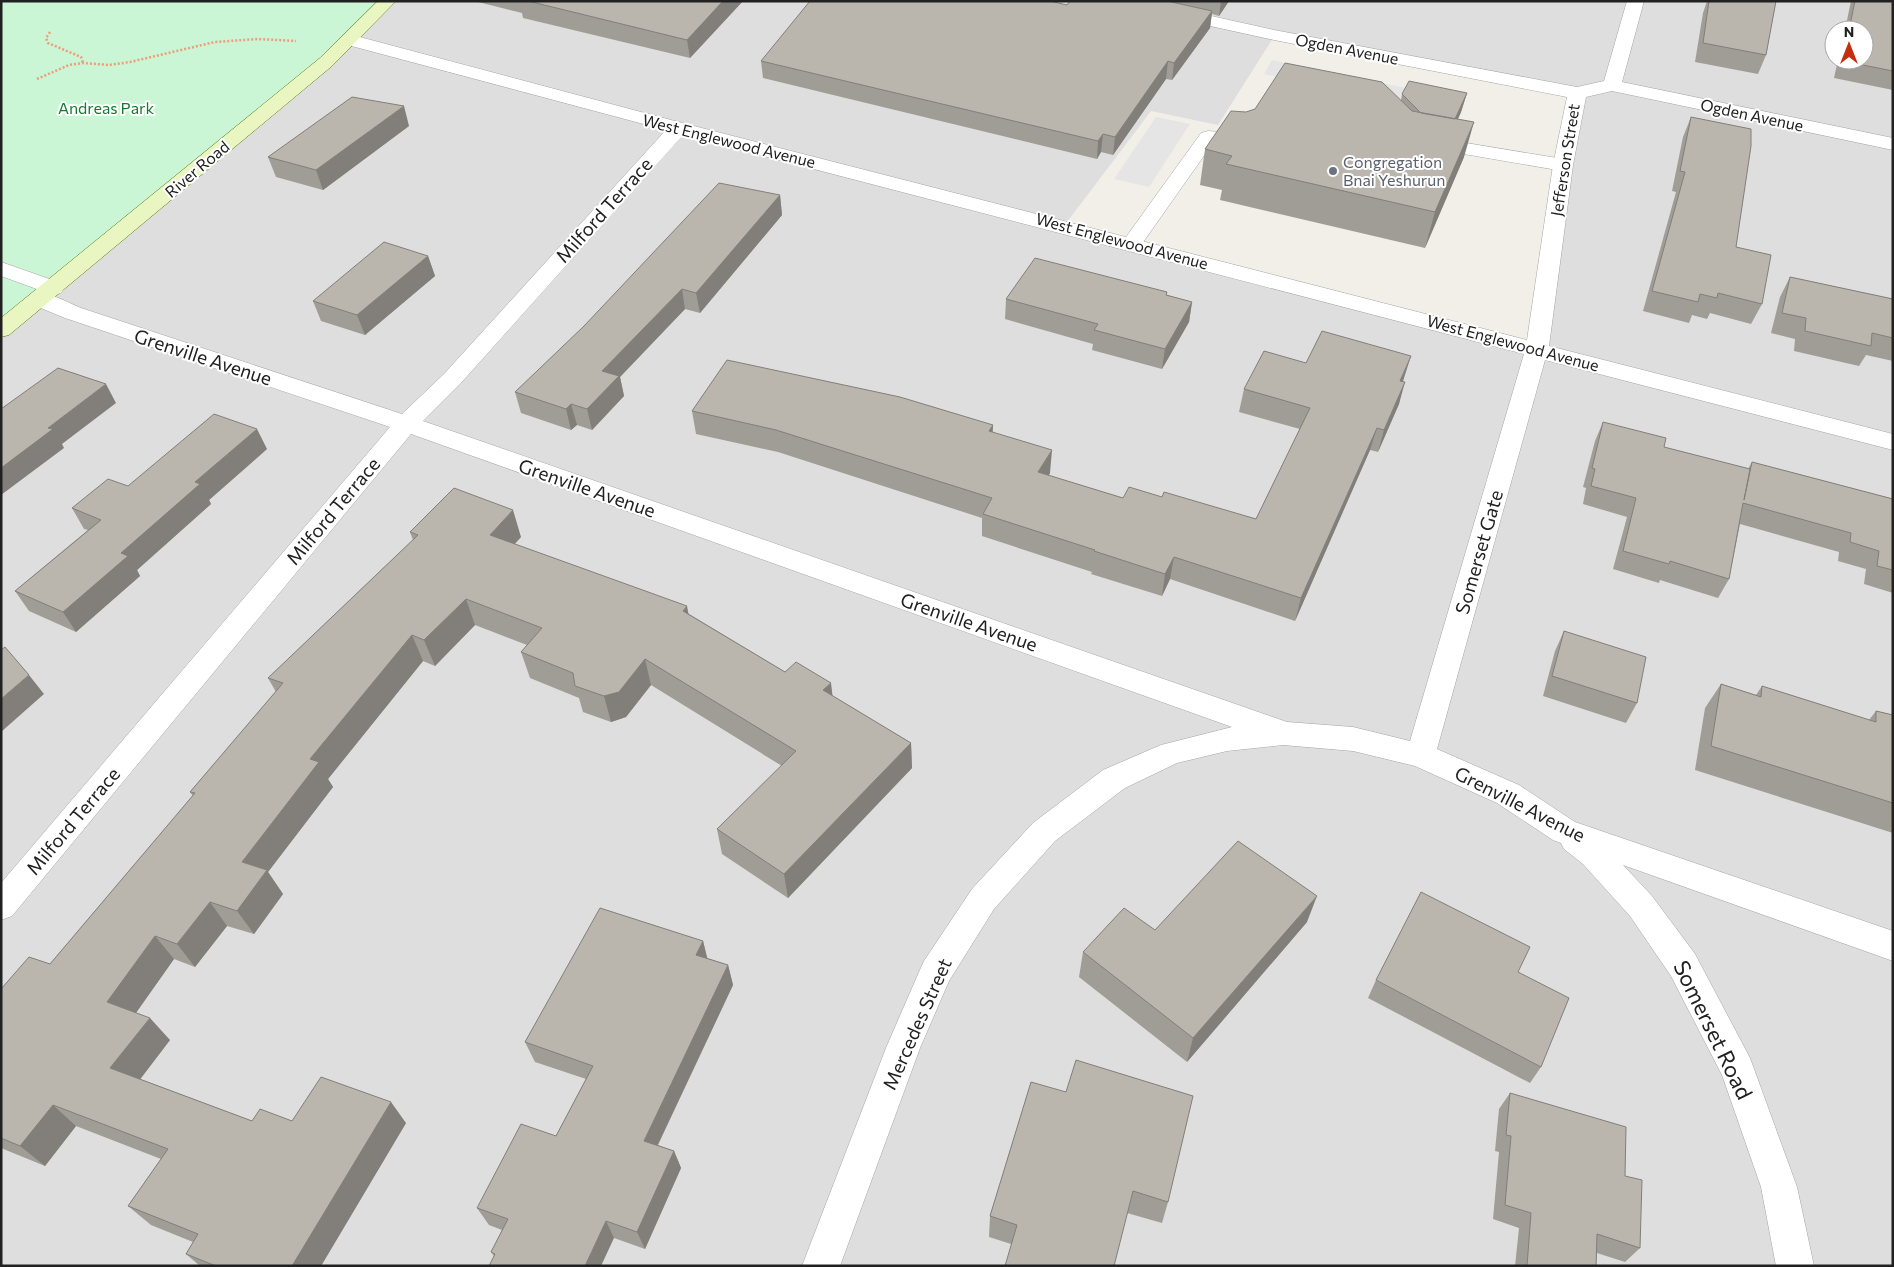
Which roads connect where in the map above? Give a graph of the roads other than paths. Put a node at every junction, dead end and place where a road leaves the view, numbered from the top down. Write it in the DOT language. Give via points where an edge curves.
graph roads {
  1 [pos="388,1"];
  2 [pos="1118,1"];
  3 [pos="1636,1"];
  4 [pos="347,43"];
  5 [pos="1612,85"];
  6 [pos="1576,93"];
  7 [pos="1254,117"];
  8 [pos="679,128"];
  9 [pos="1410,140"];
  10 [pos="1893,144"];
  11 [pos="1563,165"];
  12 [pos="1132,244"];
  13 [pos="1,268"];
  14 [pos="46,294"];
  15 [pos="1,330"];
  16 [pos="1536,349"];
  17 [pos="406,424"];
  18 [pos="1893,442"];
  19 [pos="1286,734"];
  20 [pos="1421,756"];
  21 [pos="1564,831"];
  22 [pos="1,906"];
  23 [pos="1893,946"];
  24 [pos="821,1266"];
  25 [pos="1795,1266"];
  1 -- 4 [label="main road, River Road"];
  2 -- 6 [label="street, Ogden Avenue" via="1274,35"];
  3 -- 5 [label="street"];
  4 -- 8 [label="street, West Englewood Avenue"];
  4 -- 14 [label="main road, River Road"];
  5 -- 6 [label="street, Jefferson Street"];
  5 -- 10 [label="street, Ogden Avenue"];
  6 -- 11 [label="street, Jefferson Street"];
  7 -- 12 [label="street" via="1240,139 1208,136"];
  8 -- 12 [label="street, West Englewood Avenue"];
  8 -- 17 [label="street, Milford Terrace" via="452,379"];
  9 -- 11 [label="street"];
  11 -- 16 [label="street, Jefferson Street"];
  12 -- 16 [label="street, West Englewood Avenue"];
  13 -- 14 [label="street, Grenville Avenue"];
  14 -- 15 [label="main road, River Road"];
  14 -- 17 [label="street, Grenville Avenue" via="73,313"];
  16 -- 18 [label="street, West Englewood Avenue"];
  16 -- 20 [label="street, Somerset Gate"];
  17 -- 19 [label="street, Grenville Avenue"];
  17 -- 22 [label="street, Milford Terrace"];
  19 -- 20 [label="street, Grenville Avenue" via="1353,740"];
  19 -- 24 [label="street, Mercedes Street" via="1227,740 1171,753 1114,779 1044,832 983,899 936,972 903,1048"];
  20 -- 21 [label="street, Grenville Avenue" via="1508,794"];
  21 -- 23 [label="street, Grenville Avenue"];
  21 -- 25 [label="street, Somerset Road" via="1594,855 1641,906 1683,965 1738,1070 1779,1187"];
}
